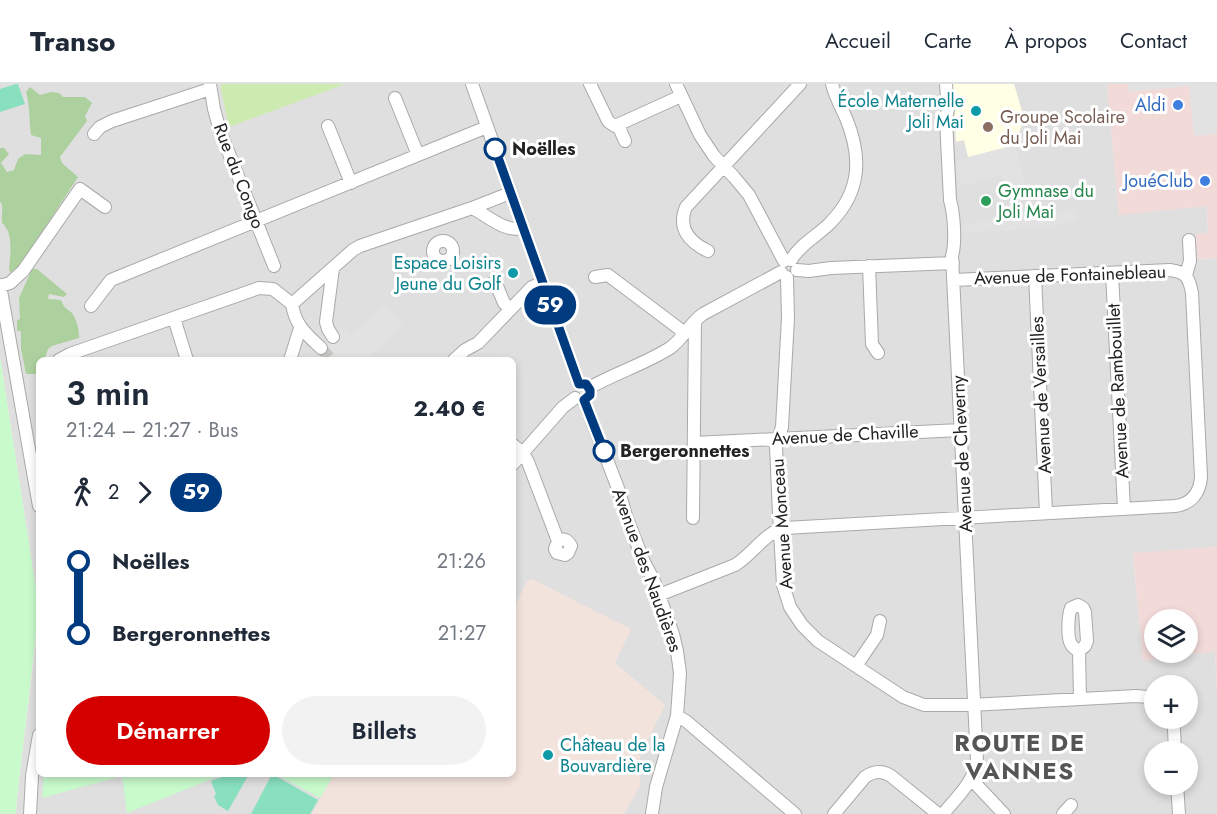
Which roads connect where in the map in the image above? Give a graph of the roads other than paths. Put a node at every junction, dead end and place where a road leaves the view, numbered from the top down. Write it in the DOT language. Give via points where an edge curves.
graph roads {
  1 [pos="472,84"];
  2 [pos="590,84"];
  3 [pos="676,84"];
  4 [pos="800,84"];
  5 [pos="832,84"];
  6 [pos="946,84"];
  7 [pos="210,87"];
  8 [pos="681,96"];
  9 [pos="395,98"];
  10 [pos="618,125"];
  11 [pos="328,126"];
  12 [pos="487,127"];
  13 [pos="94,134"];
  14 [pos="625,141"];
  15 [pos="418,155"];
  16 [pos="724,166"];
  17 [pos="351,183"];
  18 [pos="510,193"];
  19 [pos="491,201"];
  20 [pos="105,207"];
  21 [pos="472,208"];
  22 [pos="484,214"];
  23 [pos="256,222"];
  24 [pos="432,222"];
  25 [pos="523,228"];
  26 [pos="1189,240"];
  27 [pos="439,242"];
  28 [pos="708,250"];
  29 [pos="953,263"];
  30 [pos="274,266"];
  31 [pos="869,266"];
  32 [pos="333,268"];
  33 [pos="788,268"];
  34 [pos="1112,273"];
  35 [pos="1186,275"];
  36 [pos="1035,276"];
  37 [pos="595,277"];
  38 [pos="954,280"];
  39 [pos="542,283"];
  40 [pos="491,284"];
  41 [pos="0,286"];
  42 [pos="292,303"];
  43 [pos="91,306"];
  44 [pos="511,309"];
  45 [pos="174,318"];
  46 [pos="695,321"];
  47 [pos="300,328"];
  48 [pos="333,337"];
  49 [pos="682,337"];
  50 [pos="695,347"];
  51 [pos="321,348"];
  52 [pos="878,353"];
  53 [pos="64,357"];
  54 [pos="186,357"];
  55 [pos="291,357"];
  56 [pos="457,357"];
  57 [pos="582,392"];
  58 [pos="960,430"];
  59 [pos="779,438"];
  60 [pos="694,443"];
  61 [pos="518,449"];
  62 [pos="36,489"];
  63 [pos="1124,509"];
  64 [pos="1046,513"];
  65 [pos="693,518"];
  66 [pos="965,518"];
  67 [pos="780,529"];
  68 [pos="558,541"];
  69 [pos="659,595"];
  70 [pos="880,621"];
  71 [pos="1079,651"];
  72 [pos="856,666"];
  73 [pos="1144,697"];
  74 [pos="1080,699"];
  75 [pos="975,704"];
  76 [pos="677,716"];
  77 [pos="36,753"];
  78 [pos="970,779"];
  79 [pos="1178,795"];
  80 [pos="30,814"];
  81 [pos="652,814"];
  82 [pos="795,814"];
  83 [pos="834,814"];
  84 [pos="938,814"];
  85 [pos="944,814"];
  86 [pos="1004,814"];
  87 [pos="1179,814"];
  1 -- 12 [label="street, Avenue des Naudières"];
  2 -- 10 [label="street" via="609,122"];
  3 -- 8 [label="street"];
  4 -- 16 [label="street"];
  5 -- 33 [label="street" via="853,140 855,183 842,210 797,251"];
  6 -- 29 [label="street, Avenue de Cheverny"];
  7 -- 13 [label="street" via="112,121"];
  7 -- 23 [label="street, Rue du Congo" via="220,131"];
  8 -- 10 [label="street"];
  8 -- 16 [label="street" via="700,135"];
  9 -- 15 [label="street"];
  10 -- 14 [label="street"];
  11 -- 17 [label="street"];
  12 -- 15 [label="street"];
  12 -- 18 [label="street, Avenue des Naudières"];
  15 -- 17 [label="street"];
  16 -- 28 [label="street" via="682,215 683,230"];
  16 -- 33 [label="street" via="749,195"];
  17 -- 23 [label="street"];
  18 -- 19 [label="street"];
  18 -- 25 [label="street, Avenue des Naudières"];
  19 -- 21 [label="street"];
  19 -- 22 [label="street"];
  20 -- 41 [label="street" via="80,189 19,275"];
  21 -- 22 [label="street"];
  21 -- 24 [label="street"];
  22 -- 25 [label="street" via="511,229"];
  23 -- 30 [label="street, Rue du Congo"];
  23 -- 43 [label="street" via="111,280"];
  24 -- 27 [label="street"];
  24 -- 32 [label="street" via="360,246"];
  25 -- 39 [label="street, Avenue des Naudières"];
  26 -- 35 [label="street, Avenue de Fontainebleau"];
  29 -- 31 [label="street"];
  29 -- 38 [label="street, Avenue de Cheverny"];
  31 -- 33 [label="street" via="809,271"];
  31 -- 52 [label="street" via="872,344"];
  32 -- 42 [label="street"];
  32 -- 48 [label="street" via="326,322"];
  33 -- 46 [label="street"];
  33 -- 59 [label="street, Avenue Monceau" via="784,405"];
  34 -- 35 [label="street, Avenue de Fontainebleau" via="1170,270"];
  34 -- 36 [label="street, Avenue de Fontainebleau"];
  34 -- 63 [label="street, Avenue de Rambouillet"];
  35 -- 63 [label="street, Avenue de Fontainebleau" via="1192,293 1201,483 1191,499 1180,506"];
  36 -- 38 [label="street, Avenue de Fontainebleau"];
  36 -- 64 [label="street, Avenue de Versailles"];
  37 -- 49 [label="street" via="608,275"];
  38 -- 58 [label="street, Avenue de Cheverny"];
  39 -- 44 [label="street" via="532,287"];
  39 -- 57 [label="street, Avenue des Naudières"];
  40 -- 44 [label="street" via="497,286"];
  41 -- 62 [label="street"];
  42 -- 45 [label="street" via="273,289 259,288"];
  42 -- 47 [label="street"];
  44 -- 56 [label="street" via="478,343"];
  45 -- 53 [label="street"];
  45 -- 54 [label="street"];
  46 -- 49 [label="street"];
  46 -- 50 [label="street"];
  47 -- 51 [label="street"];
  47 -- 55 [label="street"];
  49 -- 50 [label="street" via="687,345"];
  49 -- 57 [label="street" via="669,349"];
  50 -- 60 [label="street"];
  57 -- 61 [label="street"];
  57 -- 69 [label="street, Avenue des Naudières"];
  58 -- 59 [label="street, Avenue de Chaville"];
  58 -- 66 [label="street, Avenue de Cheverny"];
  59 -- 60 [label="street, Avenue de Chaville"];
  59 -- 67 [label="street, Avenue Monceau" via="776,446"];
  60 -- 65 [label="street"];
  61 -- 68 [label="street" via="528,462"];
  63 -- 64 [label="street, Avenue de Fontainebleau"];
  64 -- 66 [label="street, Avenue de Fontainebleau"];
  66 -- 67 [label="street, Avenue de Fontainebleau"];
  66 -- 75 [label="street, Avenue de Cheverny"];
  67 -- 69 [label="street" via="735,565"];
  67 -- 72 [label="street, Avenue Monceau" via="783,585 788,603 806,630"];
  69 -- 76 [label="street, Avenue des Naudières" via="679,661"];
  70 -- 72 [label="street" via="877,635"];
  71 -- 74 [label="street"];
  72 -- 75 [label="street, Avenue Monceau" via="914,702 929,706"];
  73 -- 74 [label="street, Avenue Monceau"];
  74 -- 75 [label="street, Avenue Monceau"];
  75 -- 78 [label="street, Avenue de Cheverny" via="977,761"];
  76 -- 81 [label="street, Avenue des Naudières"];
  76 -- 82 [label="street"];
  77 -- 80 [label="street"];
  78 -- 85 [label="street, Avenue de Cheverny"];
  78 -- 86 [label="street"];
  79 -- 87 [label="street"];
  83 -- 84 [label="street" via="865,777 879,772 887,773"];
}
